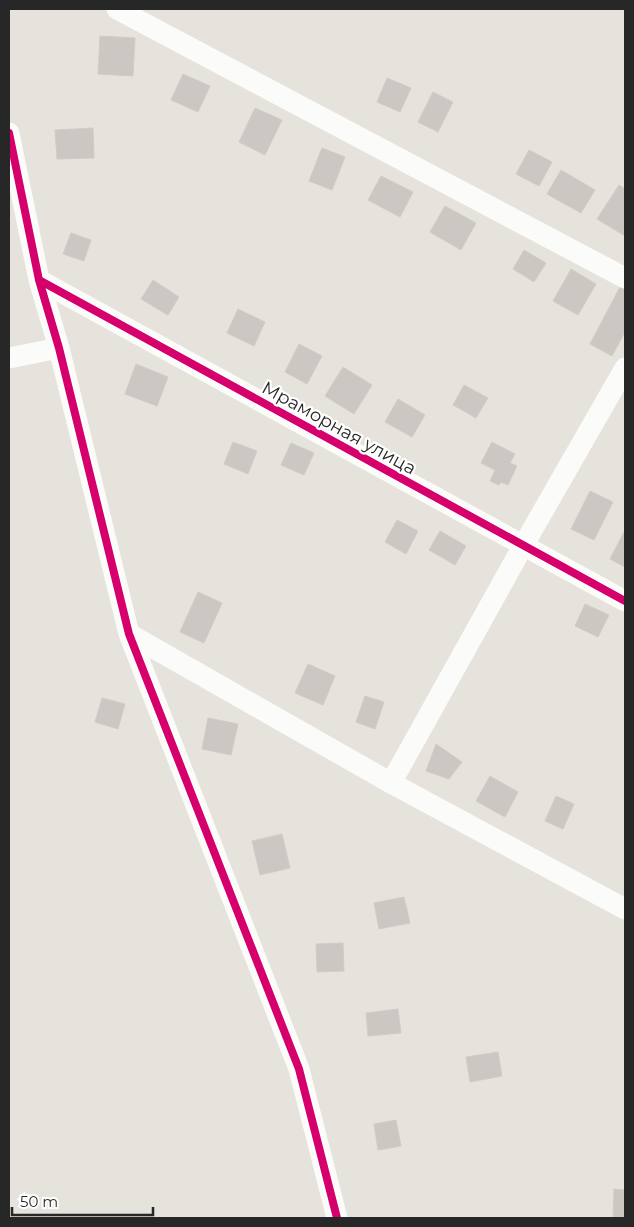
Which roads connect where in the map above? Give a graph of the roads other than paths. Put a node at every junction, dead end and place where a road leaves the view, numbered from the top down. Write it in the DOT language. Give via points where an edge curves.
graph roads {
  1 [pos="117,9"];
  2 [pos="9,133"];
  3 [pos="625,278"];
  4 [pos="39,280"];
  5 [pos="59,348"];
  6 [pos="9,358"];
  7 [pos="625,368"];
  8 [pos="523,546"];
  9 [pos="625,601"];
  10 [pos="129,634"];
  11 [pos="391,783"];
  12 [pos="625,909"];
  13 [pos="337,1218"];
  1 -- 3 [label="street"];
  2 -- 4 [label="street"];
  4 -- 5 [label="street"];
  4 -- 8 [label="street, Мраморная улица"];
  5 -- 6 [label="street"];
  5 -- 10 [label="street"];
  7 -- 8 [label="street"];
  8 -- 9 [label="street, Мраморная улица"];
  8 -- 11 [label="street"];
  10 -- 11 [label="street"];
  10 -- 13 [label="street" via="299,1069"];
  11 -- 12 [label="street"];
}
